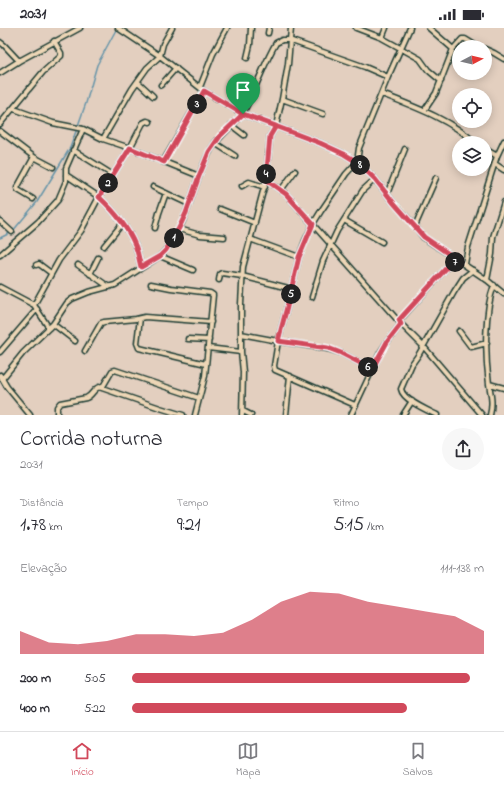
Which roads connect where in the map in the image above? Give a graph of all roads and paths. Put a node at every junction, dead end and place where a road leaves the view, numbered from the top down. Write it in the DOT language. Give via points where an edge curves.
graph roads {
  1 [pos="80,28"];
  2 [pos="118,28"];
  3 [pos="172,28"];
  4 [pos="227,28"];
  5 [pos="251,28"];
  6 [pos="269,28"];
  7 [pos="291,28"];
  8 [pos="356,28"];
  9 [pos="386,28"];
  10 [pos="410,28"];
  11 [pos="429,28"];
  12 [pos="268,33"];
  13 [pos="382,38"];
  14 [pos="289,40"];
  15 [pos="54,41"];
  16 [pos="0,42"];
  17 [pos="401,48"];
  18 [pos="452,48"];
  19 [pos="492,52"];
  20 [pos="452,55"];
  21 [pos="160,56"];
  22 [pos="247,58"];
  23 [pos="504,59"];
  24 [pos="19,61"];
  25 [pos="176,68"];
  26 [pos="0,73"];
  27 [pos="388,77"];
  28 [pos="441,81"];
  29 [pos="138,82"];
  30 [pos="161,85"];
  31 [pos="200,87"];
  32 [pos="204,91"];
  33 [pos="382,94"];
  34 [pos="153,96"];
  35 [pos="282,99"];
  36 [pos="14,109"];
  37 [pos="424,111"];
  38 [pos="243,114"];
  39 [pos="323,114"];
  40 [pos="150,122"];
  41 [pos="0,124"];
  42 [pos="231,125"];
  43 [pos="276,126"];
  44 [pos="83,129"];
  45 [pos="0,131"];
  46 [pos="244,135"];
  47 [pos="467,136"];
  48 [pos="103,139"];
  49 [pos="504,141"];
  50 [pos="215,143"];
  51 [pos="130,148"];
  52 [pos="405,149"];
  53 [pos="73,150"];
  54 [pos="492,153"];
  55 [pos="235,156"];
  56 [pos="497,156"];
  57 [pos="34,158"];
  58 [pos="164,162"];
  59 [pos="357,162"];
  60 [pos="495,164"];
  61 [pos="53,167"];
  62 [pos="504,170"];
  63 [pos="295,171"];
  64 [pos="66,175"];
  65 [pos="113,175"];
  66 [pos="199,176"];
  67 [pos="436,178"];
  68 [pos="375,179"];
  69 [pos="266,180"];
  70 [pos="242,186"];
  71 [pos="153,187"];
  72 [pos="265,187"];
  73 [pos="281,190"];
  74 [pos="166,193"];
  75 [pos="387,194"];
  76 [pos="99,197"];
  77 [pos="33,199"];
  78 [pos="504,202"];
  79 [pos="189,204"];
  80 [pos="220,210"];
  81 [pos="344,220"];
  82 [pos="0,221"];
  83 [pos="255,223"];
  84 [pos="122,224"];
  85 [pos="313,224"];
  86 [pos="415,226"];
  87 [pos="155,228"];
  88 [pos="179,228"];
  89 [pos="12,232"];
  90 [pos="224,237"];
  91 [pos="250,239"];
  92 [pos="382,242"];
  93 [pos="330,244"];
  94 [pos="104,246"];
  95 [pos="0,255"];
  96 [pos="160,256"];
  97 [pos="299,257"];
  98 [pos="98,258"];
  99 [pos="459,261"];
  100 [pos="465,264"];
  101 [pos="78,265"];
  102 [pos="36,266"];
  103 [pos="141,267"];
  104 [pos="193,270"];
  105 [pos="473,270"];
  106 [pos="51,273"];
  107 [pos="90,274"];
  108 [pos="242,276"];
  109 [pos="219,280"];
  110 [pos="487,280"];
  111 [pos="151,284"];
  112 [pos="494,285"];
  113 [pos="0,287"];
  114 [pos="109,287"];
  115 [pos="292,289"];
  116 [pos="503,291"];
  117 [pos="312,297"];
  118 [pos="34,304"];
  119 [pos="37,310"];
  120 [pos="140,318"];
  121 [pos="210,322"];
  122 [pos="400,322"];
  123 [pos="53,324"];
  124 [pos="49,328"];
  125 [pos="459,331"];
  126 [pos="241,334"];
  127 [pos="188,339"];
  128 [pos="209,340"];
  129 [pos="75,341"];
  130 [pos="278,341"];
  131 [pos="487,343"];
  132 [pos="424,347"];
  133 [pos="208,348"];
  134 [pos="85,351"];
  135 [pos="0,352"];
  136 [pos="241,352"];
  137 [pos="206,364"];
  138 [pos="372,369"];
  139 [pos="290,376"];
  140 [pos="1,377"];
  141 [pos="489,384"];
  142 [pos="102,388"];
  143 [pos="504,388"];
  144 [pos="199,398"];
  145 [pos="412,401"];
  146 [pos="355,405"];
  147 [pos="171,413"];
  148 [pos="242,413"];
  149 [pos="30,415"];
  150 [pos="57,415"];
  151 [pos="184,415"];
  152 [pos="195,415"];
  153 [pos="251,415"];
  154 [pos="286,415"];
  155 [pos="351,415"];
  156 [pos="403,415"];
  157 [pos="436,415"];
  158 [pos="482,415"];
  159 [pos="490,415"];
  1 -- 15 [label="street"];
  2 -- 21 [label="street"];
  3 -- 21 [label="street"];
  4 -- 31 [label="street"];
  5 -- 22 [label="street"];
  6 -- 12 [label="street"];
  7 -- 14 [label="street"];
  8 -- 13 [label="street"];
  9 -- 13 [label="street"];
  10 -- 17 [label="street"];
  11 -- 18 [label="street"];
  13 -- 17 [label="street"];
  14 -- 27 [label="street" via="365,66"];
  14 -- 35 [label="street"];
  14 -- 38 [label="street" via="279,41 274,46"];
  15 -- 24 [label="street"];
  15 -- 36 [label="street" via="61,56 43,72"];
  16 -- 24 [label="street"];
  17 -- 27 [label="street"];
  17 -- 28 [label="street" via="420,59"];
  19 -- 23 [label="street"];
  20 -- 28 [label="street"];
  21 -- 25 [label="street"];
  21 -- 29 [label="street" via="147,68"];
  24 -- 26 [label="street"];
  25 -- 30 [label="street"];
  25 -- 31 [label="street"];
  27 -- 33 [label="street"];
  28 -- 37 [label="street"];
  29 -- 34 [label="street"];
  29 -- 48 [label="street"];
  31 -- 32 [label="street"];
  32 -- 38 [label="street"];
  32 -- 58 [label="street"];
  33 -- 37 [label="street"];
  33 -- 59 [label="street" via="359,148"];
  35 -- 39 [label="street"];
  35 -- 43 [label="street"];
  36 -- 41 [label="street"];
  36 -- 44 [label="street" via="53,123"];
  37 -- 47 [label="street" via="452,124"];
  38 -- 42 [label="street"];
  38 -- 43 [label="street"];
  40 -- 51 [label="street" via="143,123"];
  42 -- 46 [label="street"];
  42 -- 50 [label="street"];
  43 -- 59 [label="street" via="320,143"];
  43 -- 69 [label="street" via="270,136"];
  44 -- 48 [label="street"];
  44 -- 53 [label="street"];
  45 -- 57 [label="street"];
  48 -- 51 [label="street"];
  49 -- 56 [label="street"];
  50 -- 55 [label="street"];
  50 -- 66 [label="street"];
  51 -- 58 [label="street"];
  51 -- 65 [label="street"];
  52 -- 75 [label="street"];
  53 -- 64 [label="street"];
  53 -- 65 [label="street"];
  54 -- 56 [label="street"];
  56 -- 60 [label="street"];
  57 -- 61 [label="street"];
  57 -- 77 [label="street" via="17,188"];
  58 -- 66 [label="street"];
  59 -- 68 [label="street"];
  59 -- 85 [label="street" via="346,174"];
  60 -- 62 [label="street"];
  60 -- 100 [label="street" via="468,247"];
  63 -- 73 [label="street"];
  64 -- 76 [label="street"];
  64 -- 95 [label="street" via="62,192 49,211"];
  65 -- 76 [label="street"];
  66 -- 79 [label="street"];
  67 -- 86 [label="street"];
  68 -- 75 [label="street"];
  68 -- 81 [label="street" via="363,190"];
  69 -- 72 [label="street"];
  69 -- 73 [label="street"];
  70 -- 72 [label="street" via="249,182"];
  71 -- 74 [label="street"];
  72 -- 83 [label="street"];
  73 -- 85 [label="street"];
  74 -- 79 [label="street"];
  74 -- 87 [label="street"];
  75 -- 86 [label="street"];
  76 -- 84 [label="street"];
  76 -- 106 [label="street" via="81,231"];
  78 -- 110 [label="street" via="493,237"];
  79 -- 88 [label="street"];
  80 -- 83 [label="street"];
  81 -- 92 [label="street"];
  81 -- 93 [label="street"];
  82 -- 89 [label="street"];
  83 -- 91 [label="street"];
  84 -- 94 [label="street"];
  84 -- 103 [label="street" via="136,246"];
  85 -- 93 [label="street"];
  85 -- 97 [label="street"];
  86 -- 99 [label="street" via="424,237"];
  88 -- 90 [label="street" via="200,235"];
  88 -- 96 [label="street"];
  91 -- 97 [label="street"];
  91 -- 108 [label="street"];
  93 -- 117 [label="street"];
  93 -- 122 [label="street"];
  96 -- 103 [label="street"];
  96 -- 104 [label="street"];
  97 -- 115 [label="street"];
  98 -- 107 [label="street"];
  99 -- 100 [label="street"];
  99 -- 122 [label="street" via="450,264"];
  100 -- 105 [label="street"];
  101 -- 107 [label="street"];
  102 -- 106 [label="street" via="39,264"];
  103 -- 114 [label="street"];
  105 -- 110 [label="street"];
  105 -- 132 [label="street" via="462,278"];
  106 -- 118 [label="street"];
  107 -- 114 [label="street"];
  108 -- 109 [label="street" via="222,272"];
  108 -- 115 [label="street"];
  108 -- 126 [label="street"];
  110 -- 112 [label="street"];
  111 -- 121 [label="street" via="210,292 214,300"];
  112 -- 116 [label="street"];
  112 -- 131 [label="street" via="490,296"];
  113 -- 118 [label="street"];
  114 -- 123 [label="street" via="89,292 67,302"];
  115 -- 130 [label="street"];
  118 -- 119 [label="street"];
  119 -- 124 [label="street"];
  119 -- 135 [label="street"];
  120 -- 121 [label="street"];
  120 -- 134 [label="street" via="102,323"];
  120 -- 137 [label="street" via="137,343 139,348"];
  121 -- 128 [label="street"];
  122 -- 132 [label="street"];
  122 -- 138 [label="street"];
  123 -- 124 [label="street"];
  123 -- 129 [label="street"];
  124 -- 140 [label="street"];
  125 -- 131 [label="street" via="471,347"];
  126 -- 130 [label="street"];
  126 -- 136 [label="street"];
  127 -- 128 [label="street"];
  128 -- 133 [label="street"];
  130 -- 138 [label="street" via="328,348"];
  130 -- 139 [label="street" via="274,368"];
  131 -- 141 [label="street"];
  132 -- 145 [label="street" via="412,364 401,389"];
  132 -- 158 [label="street"];
  133 -- 136 [label="street"];
  133 -- 137 [label="street"];
  136 -- 148 [label="street"];
  137 -- 144 [label="street"];
  138 -- 146 [label="street"];
  139 -- 146 [label="street"];
  139 -- 154 [label="street"];
  140 -- 149 [label="street"];
  141 -- 143 [label="street"];
  141 -- 159 [label="street" via="492,400"];
  142 -- 144 [label="street" via="115,370"];
  142 -- 147 [label="street"];
  142 -- 150 [label="street" via="97,388 86,398 60,403 56,407"];
  144 -- 152 [label="street"];
  145 -- 156 [label="street"];
  145 -- 157 [label="street"];
  146 -- 155 [label="street"];
  147 -- 151 [label="street"];
  148 -- 153 [label="street"];
}
